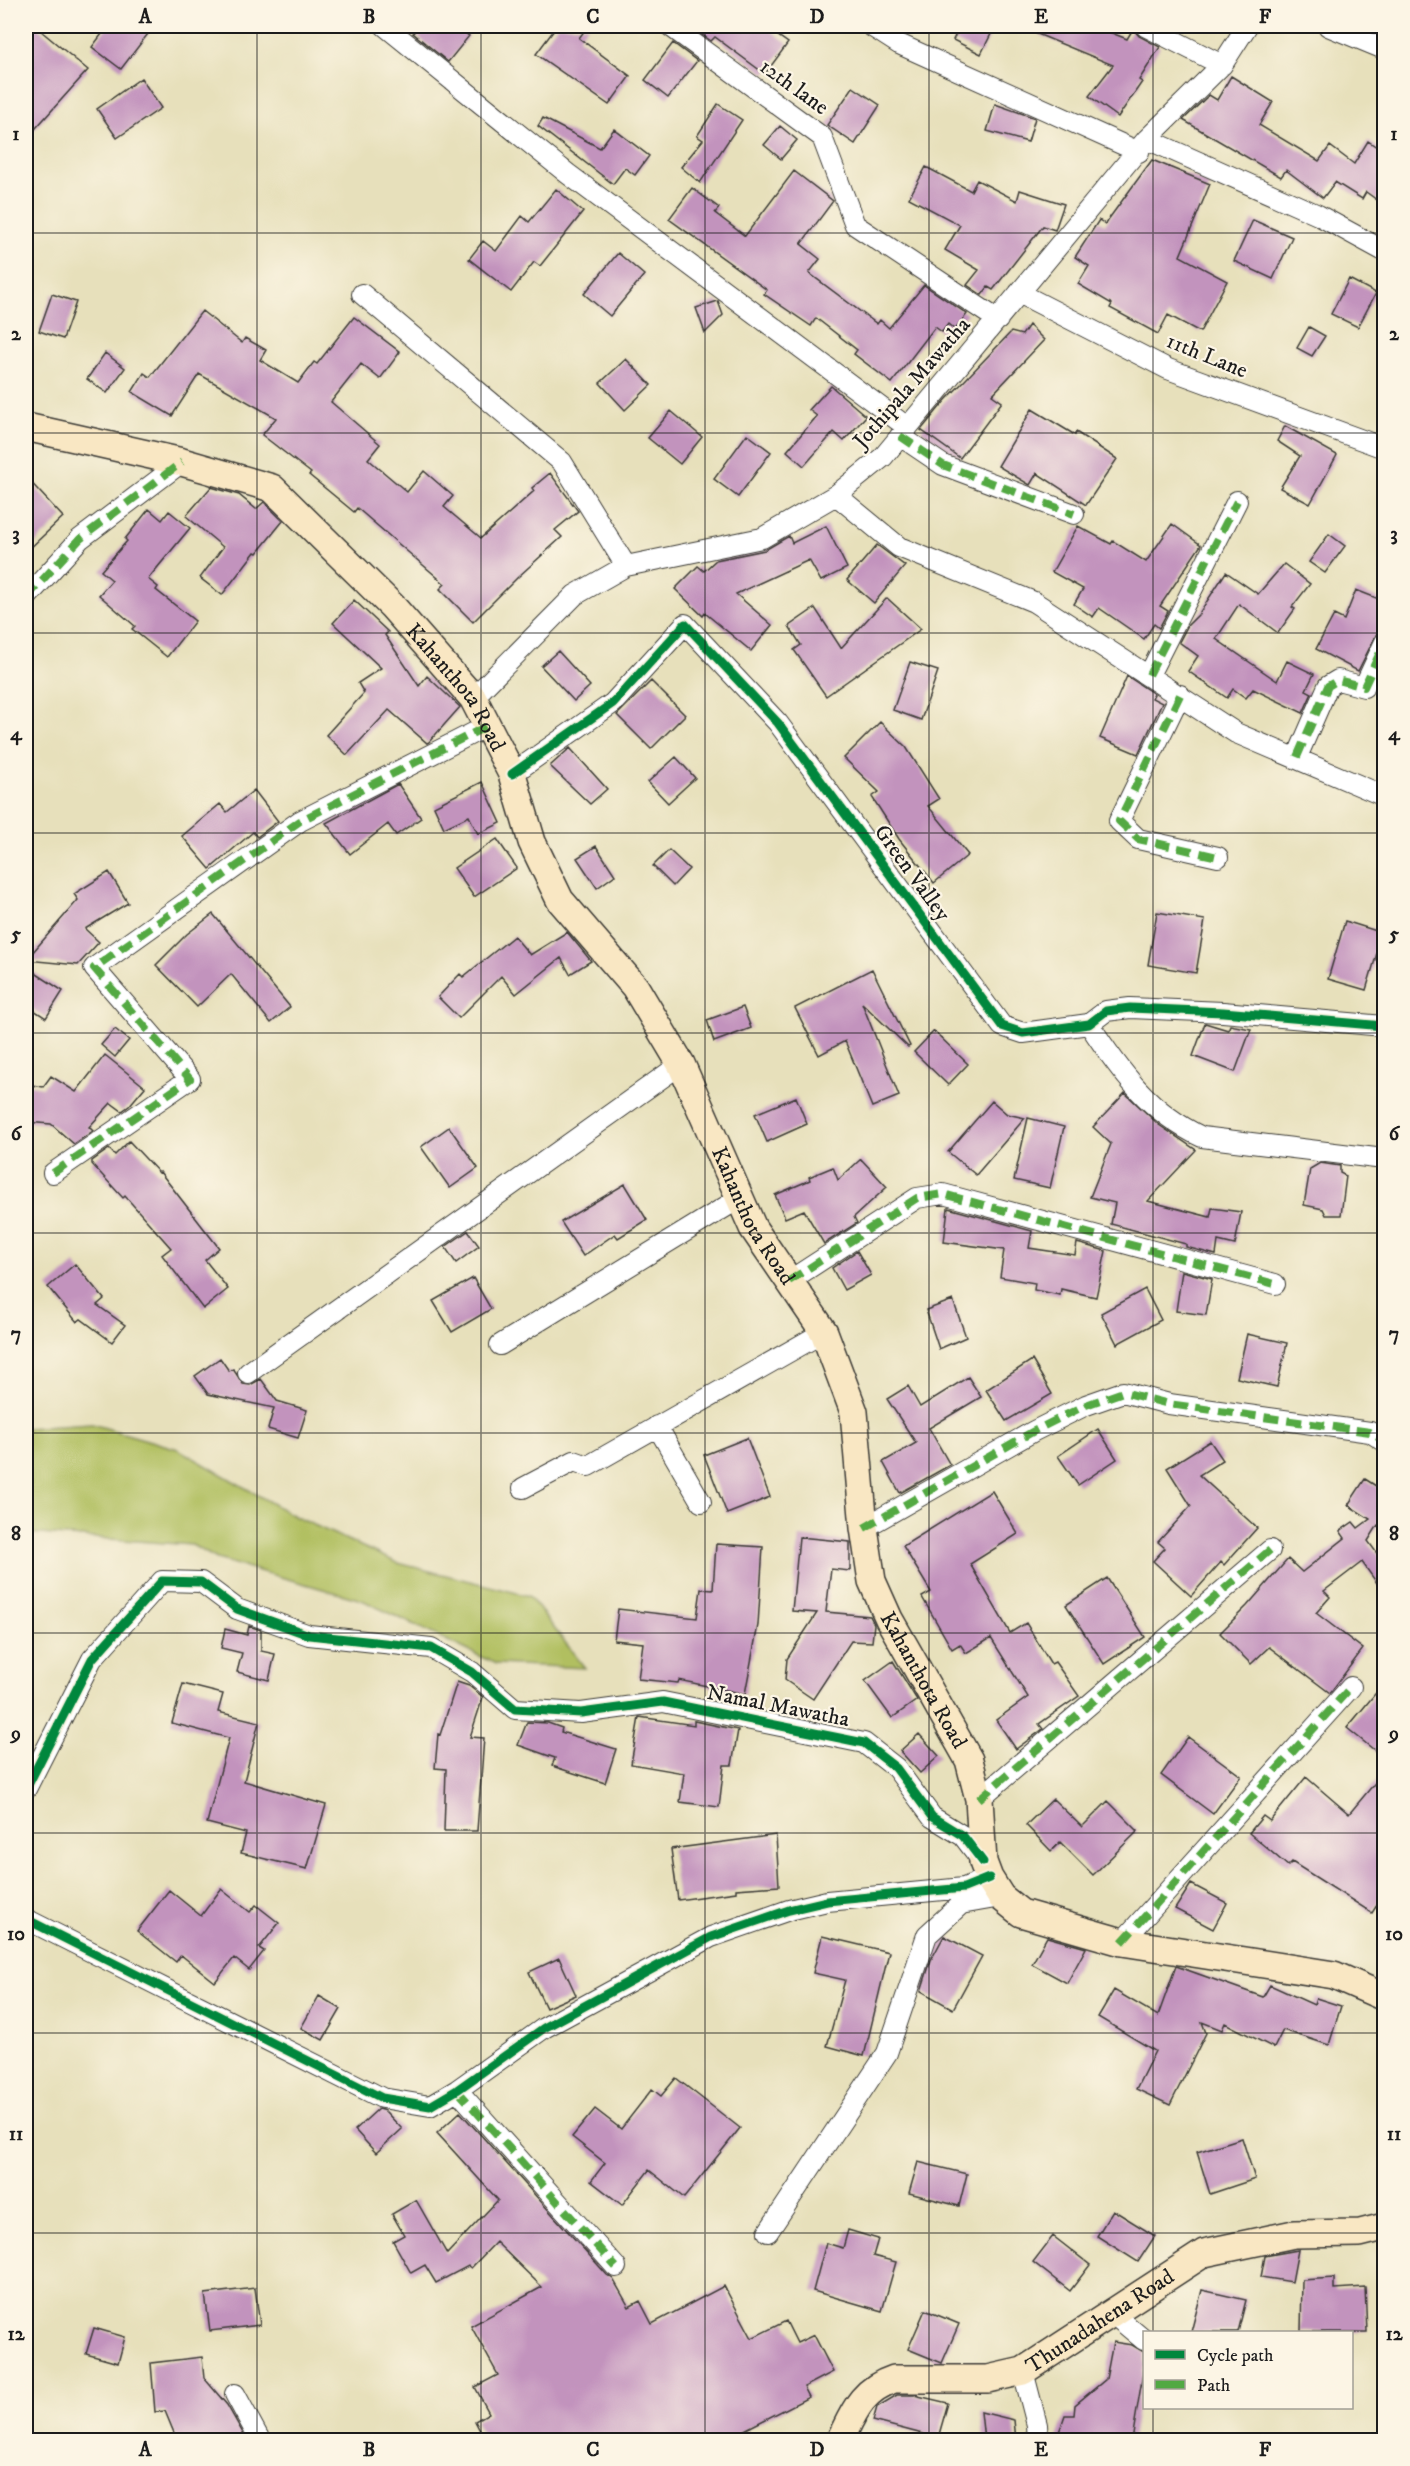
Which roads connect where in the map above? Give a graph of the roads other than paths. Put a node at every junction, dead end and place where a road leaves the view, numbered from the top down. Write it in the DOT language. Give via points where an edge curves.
graph roads {
  1 [pos="385,26"];
  2 [pos="670,26"];
  3 [pos="871,26"];
  4 [pos="1145,26"];
  5 [pos="1247,26"];
  6 [pos="1328,26"];
  7 [pos="1384,49"];
  8 [pos="1222,65"];
  9 [pos="1143,146"];
  10 [pos="1384,251"];
  11 [pos="1019,293"];
  12 [pos="362,294"];
  13 [pos="998,321"];
  14 [pos="26,427"];
  15 [pos="904,431"];
  16 [pos="1384,448"];
  17 [pos="182,462"];
  18 [pos="836,495"];
  19 [pos="1237,501"];
  20 [pos="1074,514"];
  21 [pos="626,566"];
  22 [pos="26,598"];
  23 [pos="1384,644"];
  24 [pos="1149,675"];
  25 [pos="1180,695"];
  26 [pos="473,698"];
  27 [pos="487,726"];
  28 [pos="1297,757"];
  29 [pos="512,774"];
  30 [pos="1384,796"];
  31 [pos="1218,856"];
  32 [pos="1089,1024"];
  33 [pos="1384,1026"];
  34 [pos="681,1064"];
  35 [pos="1384,1159"];
  36 [pos="53,1173"];
  37 [pos="740,1198"];
  38 [pos="789,1281"];
  39 [pos="1275,1284"];
  40 [pos="824,1332"];
  41 [pos="500,1345"];
  42 [pos="248,1373"];
  43 [pos="657,1426"];
  44 [pos="1384,1441"];
  45 [pos="523,1488"];
  46 [pos="701,1502"];
  47 [pos="864,1528"];
  48 [pos="1270,1550"];
  49 [pos="1351,1687"];
  50 [pos="26,1789"];
  51 [pos="979,1799"];
  52 [pos="991,1879"];
  53 [pos="26,1919"];
  54 [pos="1122,1942"];
  55 [pos="1384,1997"];
  56 [pos="457,2090"];
  57 [pos="1384,2227"];
  58 [pos="768,2232"];
  59 [pos="615,2267"];
  60 [pos="1113,2314"];
  61 [pos="1143,2339"];
  62 [pos="1023,2371"];
  63 [pos="235,2394"];
  64 [pos="260,2440"];
  65 [pos="840,2440"];
  66 [pos="1038,2440"];
  1 -- 15 [label="street" via="568,174"];
  2 -- 13 [label="street, 12th lane" via="822,137 855,225"];
  3 -- 9 [label="street" via="899,44"];
  4 -- 8 [label="street"];
  5 -- 8 [label="street, Jothipala Mawatha"];
  6 -- 7 [label="street"];
  8 -- 9 [label="street, Jothipala Mawatha"];
  9 -- 10 [label="street" via="1318,215"];
  9 -- 11 [label="street, Jothipala Mawatha"];
  11 -- 13 [label="street, Jothipala Mawatha"];
  11 -- 16 [label="street, 11th Lane" via="1168,369"];
  12 -- 21 [label="street" via="562,462"];
  13 -- 15 [label="street, Jothipala Mawatha"];
  14 -- 17 [label="main road, Kahanthota Road"];
  15 -- 18 [label="street, Jothipala Mawatha" via="883,457"];
  15 -- 20 [label="street" via="943,465"];
  17 -- 22 [label="street" via="80,538"];
  17 -- 26 [label="main road, Kahanthota Road" via="272,488 392,606"];
  18 -- 21 [label="street, Jothipala Mawatha" via="762,537"];
  18 -- 24 [label="street" via="899,547 1034,602"];
  19 -- 24 [label="street"];
  21 -- 26 [label="street, Jothipala Mawatha" via="575,595"];
  23 -- 28 [label="street" via="1364,687 1338,680 1328,686"];
  24 -- 25 [label="street"];
  25 -- 28 [label="street" via="1236,733"];
  25 -- 31 [label="street" via="1119,821 1138,839"];
  26 -- 27 [label="main road, Kahanthota Road"];
  27 -- 29 [label="main road, Kahanthota Road"];
  27 -- 36 [label="street" via="300,821 94,968 190,1079"];
  28 -- 30 [label="street"];
  29 -- 32 [label="street, Green Valley" via="613,703 685,624 778,723 1002,1026 1023,1033"];
  29 -- 34 [label="main road, Kahanthota Road" via="532,842 560,900 635,987"];
  32 -- 33 [label="street, Green Valley" via="1106,1011 1130,1008"];
  32 -- 35 [label="street" via="1132,1086 1158,1110 1202,1137"];
  34 -- 37 [label="main road, Kahanthota Road"];
  34 -- 42 [label="street"];
  37 -- 38 [label="main road, Kahanthota Road" via="753,1228"];
  37 -- 41 [label="street"];
  38 -- 39 [label="street" via="917,1198 943,1194"];
  38 -- 40 [label="main road, Kahanthota Road"];
  40 -- 43 [label="street"];
  40 -- 47 [label="main road, Kahanthota Road" via="854,1412"];
  43 -- 45 [label="street" via="588,1466 574,1461"];
  43 -- 46 [label="street"];
  44 -- 47 [label="street" via="1370,1432 1169,1404 1123,1392 1034,1431"];
  47 -- 51 [label="main road, Kahanthota Road" via="872,1581 889,1619 969,1760"];
  48 -- 51 [label="street"];
  49 -- 54 [label="street"];
  50 -- 52 [label="street, Namal Mawatha" via="92,1659 162,1581 201,1582 237,1609 309,1635 431,1648 472,1672 515,1709 581,1713 663,1702 864,1743 896,1768 932,1817 963,1836"];
  51 -- 52 [label="main road, Kahanthota Road"];
  52 -- 54 [label="main road" via="1021,1913"];
  52 -- 56 [label="street" via="964,1888 827,1901 711,1937 543,2028"];
  52 -- 58 [label="street" via="927,1935 887,2053"];
  53 -- 56 [label="street" via="382,2098 430,2106"];
  54 -- 55 [label="main road" via="1334,1975"];
  56 -- 59 [label="street"];
  57 -- 60 [label="main road, Thunadahena Road" via="1360,2233 1294,2234 1204,2253"];
  60 -- 61 [label="street"];
  60 -- 62 [label="main road, Thunadahena Road"];
  62 -- 65 [label="main road, Thunadahena Road" via="988,2379 888,2381 862,2397"];
  62 -- 66 [label="street"];
  63 -- 64 [label="street"];
}
